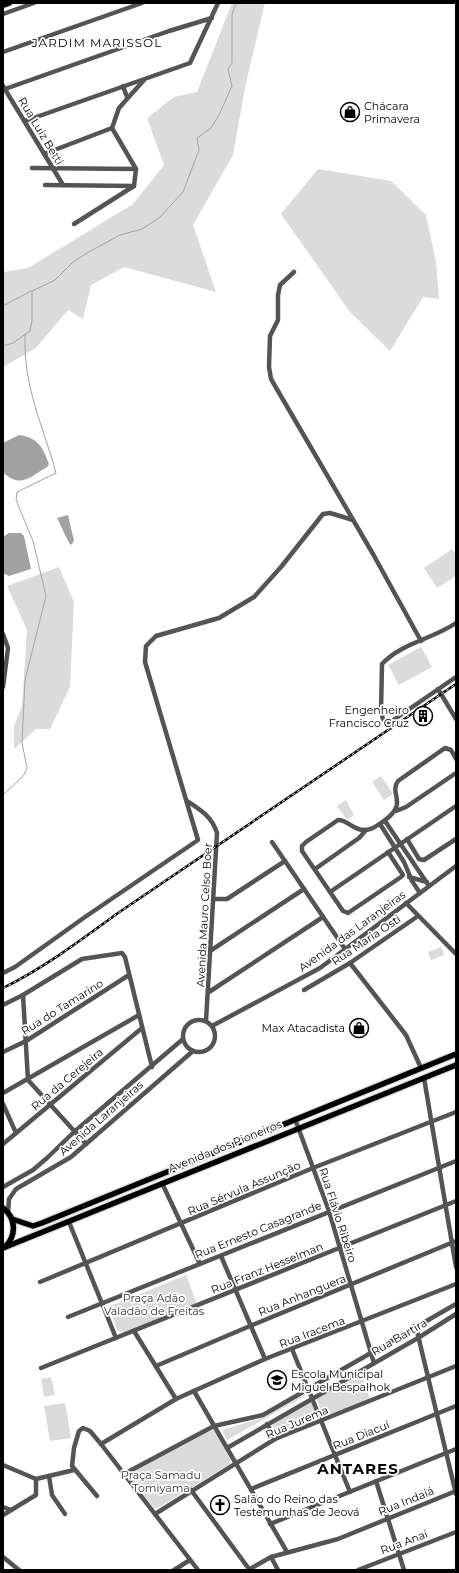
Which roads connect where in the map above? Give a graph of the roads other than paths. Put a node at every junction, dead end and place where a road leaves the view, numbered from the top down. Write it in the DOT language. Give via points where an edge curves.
graph roads {
  1 [pos="9,3"];
  2 [pos="34,3"];
  3 [pos="142,3"];
  4 [pos="218,3"];
  5 [pos="3,5"];
  6 [pos="3,14"];
  7 [pos="212,18"];
  8 [pos="3,52"];
  9 [pos="145,78"];
  10 [pos="123,86"];
  11 [pos="4,87"];
  12 [pos="127,97"];
  13 [pos="25,121"];
  14 [pos="112,128"];
  15 [pos="44,154"];
  16 [pos="32,168"];
  17 [pos="53,169"];
  18 [pos="136,169"];
  19 [pos="44,185"];
  20 [pos="63,185"];
  21 [pos="134,186"];
  22 [pos="74,224"];
  23 [pos="294,272"];
  24 [pos="353,520"];
  25 [pos="456,622"];
  26 [pos="4,637"];
  27 [pos="421,641"];
  28 [pos="5,665"];
  29 [pos="456,677"];
  30 [pos="3,687"];
  31 [pos="438,689"];
  32 [pos="456,719"];
  33 [pos="456,759"];
  34 [pos="456,773"];
  35 [pos="187,800"];
  36 [pos="456,806"];
  37 [pos="396,811"];
  38 [pos="382,822"];
  39 [pos="366,830"];
  40 [pos="456,839"];
  41 [pos="407,840"];
  42 [pos="272,842"];
  43 [pos="400,844"];
  44 [pos="395,847"];
  45 [pos="388,852"];
  46 [pos="410,858"];
  47 [pos="285,861"];
  48 [pos="404,862"];
  49 [pos="456,866"];
  50 [pos="315,869"];
  51 [pos="403,875"];
  52 [pos="410,877"];
  53 [pos="428,884"];
  54 [pos="304,889"];
  55 [pos="330,892"];
  56 [pos="420,893"];
  57 [pos="213,899"];
  58 [pos="406,903"];
  59 [pos="418,916"];
  60 [pos="323,917"];
  61 [pos="345,950"];
  62 [pos="210,951"];
  63 [pos="456,954"];
  64 [pos="350,963"];
  65 [pos="3,973"];
  66 [pos="129,975"];
  67 [pos="304,990"];
  68 [pos="208,992"];
  69 [pos="23,995"];
  70 [pos="3,1005"];
  71 [pos="139,1015"];
  72 [pos="206,1021"];
  73 [pos="212,1026"];
  74 [pos="142,1028"];
  75 [pos="183,1038"];
  76 [pos="26,1041"];
  77 [pos="192,1050"];
  78 [pos="3,1052"];
  79 [pos="456,1054"];
  80 [pos="456,1065"];
  81 [pos="152,1067"];
  82 [pos="422,1068"];
  83 [pos="424,1078"];
  84 [pos="28,1080"];
  85 [pos="3,1093"];
  86 [pos="3,1104"];
  87 [pos="50,1106"];
  88 [pos="456,1112"];
  89 [pos="296,1119"];
  90 [pos="431,1122"];
  91 [pos="300,1127"];
  92 [pos="74,1132"];
  93 [pos="16,1133"];
  94 [pos="3,1144"];
  95 [pos="86,1144"];
  96 [pos="456,1161"];
  97 [pos="314,1168"];
  98 [pos="439,1168"];
  99 [pos="162,1183"];
  100 [pos="3,1187"];
  101 [pos="456,1201"];
  102 [pos="445,1205"];
  103 [pos="3,1208"];
  104 [pos="329,1211"];
  105 [pos="8,1212"];
  106 [pos="12,1219"];
  107 [pos="69,1222"];
  108 [pos="182,1224"];
  109 [pos="454,1242"];
  110 [pos="3,1248"];
  111 [pos="340,1248"];
  112 [pos="221,1256"];
  113 [pos="85,1262"];
  114 [pos="200,1264"];
  115 [pos="456,1267"];
  116 [pos="40,1282"];
  117 [pos="456,1284"];
  118 [pos="351,1286"];
  119 [pos="235,1290"];
  120 [pos="102,1303"];
  121 [pos="456,1304"];
  122 [pos="456,1314"];
  123 [pos="68,1317"];
  124 [pos="362,1322"];
  125 [pos="250,1326"];
  126 [pos="416,1327"];
  127 [pos="134,1331"];
  128 [pos="116,1338"];
  129 [pos="418,1338"];
  130 [pos="292,1349"];
  131 [pos="371,1354"];
  132 [pos="266,1359"];
  133 [pos="374,1363"];
  134 [pos="156,1366"];
  135 [pos="456,1366"];
  136 [pos="41,1368"];
  137 [pos="429,1377"];
  138 [pos="308,1390"];
  139 [pos="194,1391"];
  140 [pos="312,1398"];
  141 [pos="176,1399"];
  142 [pos="456,1406"];
  143 [pos="438,1414"];
  144 [pos="321,1422"];
  145 [pos="267,1424"];
  146 [pos="214,1426"];
  147 [pos="275,1439"];
  148 [pos="101,1444"];
  149 [pos="227,1448"];
  150 [pos="456,1449"];
  151 [pos="447,1452"];
  152 [pos="335,1456"];
  153 [pos="236,1464"];
  154 [pos="3,1465"];
  155 [pos="74,1470"];
  156 [pos="124,1474"];
  157 [pos="49,1476"];
  158 [pos="36,1479"];
  159 [pos="376,1481"];
  160 [pos="251,1489"];
  161 [pos="191,1490"];
  162 [pos="350,1492"];
  163 [pos="456,1492"];
  164 [pos="97,1496"];
  165 [pos="3,1507"];
  166 [pos="11,1510"];
  167 [pos="65,1514"];
  168 [pos="155,1514"];
  169 [pos="3,1515"];
  170 [pos="388,1519"];
  171 [pos="270,1524"];
  172 [pos="456,1532"];
  173 [pos="286,1552"];
  174 [pos="399,1553"];
  175 [pos="271,1557"];
  176 [pos="3,1558"];
  177 [pos="190,1560"];
  178 [pos="20,1570"];
  179 [pos="174,1570"];
  180 [pos="198,1570"];
  181 [pos="249,1570"];
  182 [pos="278,1570"];
  183 [pos="358,1570"];
  184 [pos="404,1570"];
  1 -- 5 [label="highway"];
  2 -- 6 [label="street"];
  3 -- 8 [label="street"];
  4 -- 7 [label="street"];
  7 -- 9 [label="street" via="190,64"];
  7 -- 11 [label="street"];
  9 -- 10 [label="street"];
  9 -- 12 [label="street"];
  10 -- 12 [label="street"];
  10 -- 13 [label="street"];
  11 -- 13 [label="street, Rua Luiz Betti"];
  12 -- 14 [label="street" via="119,108"];
  13 -- 15 [label="street, Rua Luiz Betti"];
  14 -- 15 [label="street"];
  14 -- 18 [label="street"];
  15 -- 17 [label="street, Rua Luiz Betti"];
  16 -- 17 [label="street"];
  17 -- 18 [label="street"];
  17 -- 20 [label="street, Rua Luiz Betti"];
  18 -- 21 [label="street"];
  19 -- 20 [label="street"];
  20 -- 21 [label="street"];
  21 -- 22 [label="street"];
  23 -- 24 [label="street" via="280,285 278,320 270,336 271,379"];
  24 -- 27 [label="street"];
  24 -- 35 [label="street" via="330,513 323,514 254,597 219,618 156,636 146,646 145,662"];
  25 -- 27 [label="street"];
  26 -- 28 [label="street" via="8,648"];
  27 -- 31 [label="street" via="386,659 382,664 380,712 383,719 389,723"];
  28 -- 30 [label="street"];
  29 -- 31 [label="street"];
  31 -- 32 [label="street"];
  33 -- 37 [label="street" via="451,750 445,748 398,780"];
  34 -- 37 [label="street"];
  35 -- 57 [label="street, Avenida Mauro Celso Boer" via="214,822 217,833"];
  35 -- 65 [label="street" via="198,840"];
  36 -- 41 [label="street"];
  37 -- 38 [label="street"];
  38 -- 39 [label="street"];
  38 -- 43 [label="street"];
  38 -- 44 [label="street"];
  39 -- 50 [label="street" via="359,838"];
  39 -- 50 [label="street" via="357,829 338,820 306,842 302,846 302,851"];
  40 -- 41 [label="street" via="424,860 419,859"];
  41 -- 43 [label="street"];
  42 -- 47 [label="street"];
  43 -- 44 [label="street"];
  43 -- 46 [label="street"];
  44 -- 45 [label="street"];
  44 -- 48 [label="street"];
  45 -- 51 [label="street"];
  45 -- 55 [label="street"];
  46 -- 48 [label="street"];
  46 -- 53 [label="street"];
  47 -- 54 [label="street"];
  47 -- 57 [label="street" via="228,899"];
  48 -- 52 [label="street"];
  49 -- 53 [label="street, Avenida das Laranjeiras"];
  50 -- 55 [label="street"];
  51 -- 52 [label="street"];
  51 -- 55 [label="street" via="348,913 343,912"];
  52 -- 53 [label="street"];
  52 -- 56 [label="street"];
  53 -- 56 [label="street, Avenida das Laranjeiras"];
  54 -- 60 [label="street"];
  54 -- 62 [label="street"];
  56 -- 58 [label="street, Avenida das Laranjeiras"];
  57 -- 62 [label="street, Avenida Mauro Celso Boer"];
  58 -- 59 [label="street"];
  58 -- 61 [label="street, Avenida das Laranjeiras"];
  59 -- 63 [label="street"];
  59 -- 64 [label="street, Rua Maria Osti"];
  60 -- 61 [label="street"];
  60 -- 68 [label="street"];
  61 -- 73 [label="street, Avenida das Laranjeiras" via="320,968"];
  62 -- 68 [label="street, Avenida Mauro Celso Boer"];
  64 -- 67 [label="street, Rua Maria Osti"];
  64 -- 82 [label="street" via="406,1035"];
  66 -- 69 [label="street" via="122,953 82,959"];
  66 -- 71 [label="street"];
  66 -- 76 [label="street, Rua do Tamarino"];
  68 -- 72 [label="street, Avenida Mauro Celso Boer"];
  69 -- 70 [label="street"];
  69 -- 76 [label="street"];
  71 -- 74 [label="street"];
  71 -- 84 [label="street"];
  72 -- 73 [label="street"];
  72 -- 75 [label="street" via="196,1020 187,1024"];
  73 -- 77 [label="street" via="215,1036 212,1046 203,1051"];
  74 -- 81 [label="street"];
  74 -- 87 [label="street, Rua da Cerejeira"];
  75 -- 77 [label="street" via="187,1047"];
  75 -- 81 [label="street, Avenida Laranjeiras"];
  76 -- 78 [label="street, Rua do Tamarino"];
  76 -- 84 [label="street"];
  77 -- 95 [label="street, Avenida Laranjeiras"];
  79 -- 82 [label="main road, Avenida dos Pioneiros"];
  80 -- 83 [label="main road, Avenida dos Pioneiros"];
  81 -- 92 [label="street, Avenida Laranjeiras"];
  82 -- 89 [label="main road, Avenida dos Pioneiros"];
  83 -- 90 [label="street"];
  83 -- 91 [label="main road, Avenida dos Pioneiros"];
  84 -- 85 [label="street"];
  84 -- 87 [label="street"];
  86 -- 93 [label="street"];
  87 -- 92 [label="street"];
  87 -- 93 [label="street, Rua da Cerejeira"];
  88 -- 90 [label="street, Rua Sérvula Assunção"];
  89 -- 91 [label="street, Rua Flávio Ribeiro"];
  89 -- 106 [label="main road, Avenida dos Pioneiros" via="42,1223 33,1226"];
  90 -- 97 [label="street, Rua Sérvula Assunção"];
  90 -- 98 [label="street"];
  91 -- 97 [label="street, Rua Flávio Ribeiro"];
  91 -- 99 [label="main road, Avenida dos Pioneiros"];
  92 -- 95 [label="street"];
  92 -- 100 [label="street, Avenida Laranjeiras" via="32,1170"];
  93 -- 94 [label="street, Rua da Cerejeira"];
  95 -- 105 [label="street, Avenida Laranjeiras" via="59,1165 16,1189 9,1199"];
  96 -- 98 [label="street, Rua Ernesto Casagrande"];
  97 -- 104 [label="street, Rua Flávio Ribeiro"];
  97 -- 108 [label="street, Rua Sérvula Assunção"];
  98 -- 102 [label="street"];
  98 -- 104 [label="street, Rua Ernesto Casagrande"];
  99 -- 107 [label="main road, Avenida dos Pioneiros"];
  99 -- 108 [label="street"];
  101 -- 102 [label="street, Rua Franz Hesselman"];
  102 -- 109 [label="street"];
  102 -- 111 [label="street, Rua Franz Hesselman"];
  103 -- 105 [label="main road"];
  104 -- 111 [label="street, Rua Flávio Ribeiro"];
  104 -- 112 [label="street, Rua Ernesto Casagrande"];
  105 -- 106 [label="main road"];
  106 -- 110 [label="main road" via="14,1232"];
  107 -- 110 [label="main road, Avenida dos Pioneiros"];
  107 -- 113 [label="street"];
  108 -- 113 [label="street, Rua Sérvula Assunção"];
  108 -- 114 [label="street"];
  109 -- 115 [label="street"];
  109 -- 118 [label="street, Rua Anhanguera"];
  111 -- 118 [label="street, Rua Flávio Ribeiro"];
  111 -- 119 [label="street, Rua Franz Hesselman"];
  112 -- 114 [label="street, Rua Ernesto Casagrande"];
  112 -- 119 [label="street"];
  113 -- 116 [label="street, Rua Sérvula Assunção"];
  113 -- 120 [label="street"];
  114 -- 120 [label="street, Rua Ernesto Casagrande"];
  117 -- 124 [label="street, Rua Iracema"];
  118 -- 124 [label="street, Rua Flávio Ribeiro"];
  118 -- 125 [label="street, Rua Anhanguera"];
  119 -- 125 [label="street"];
  119 -- 127 [label="street, Rua Franz Hesselman"];
  120 -- 123 [label="street, Rua Ernesto Casagrande"];
  120 -- 128 [label="street"];
  121 -- 126 [label="street, Rua Bartira"];
  122 -- 129 [label="street, Rua Bartira"];
  124 -- 130 [label="street, Rua Iracema"];
  124 -- 131 [label="street, Rua Flávio Ribeiro"];
  125 -- 132 [label="street"];
  125 -- 134 [label="street, Rua Anhanguera"];
  126 -- 129 [label="street"];
  126 -- 131 [label="street, Rua Bartira"];
  127 -- 128 [label="street, Rua Franz Hesselman"];
  127 -- 134 [label="street"];
  128 -- 136 [label="street, Rua Franz Hesselman"];
  129 -- 133 [label="street, Rua Bartira"];
  129 -- 137 [label="street"];
  130 -- 132 [label="street, Rua Iracema"];
  130 -- 138 [label="street"];
  131 -- 133 [label="street, Rua Flávio Ribeiro"];
  131 -- 138 [label="street, Rua Bartira"];
  132 -- 139 [label="street, Rua Iracema"];
  133 -- 140 [label="street, Rua Bartira"];
  134 -- 141 [label="street"];
  135 -- 137 [label="street, Rua Jurema"];
  137 -- 143 [label="street"];
  137 -- 144 [label="street, Rua Jurema"];
  138 -- 140 [label="street"];
  138 -- 146 [label="street, Rua Bartira" via="263,1415"];
  139 -- 141 [label="street, Rua Iracema"];
  139 -- 146 [label="street"];
  140 -- 144 [label="street"];
  140 -- 145 [label="street, Rua Bartira"];
  141 -- 148 [label="street, Rua Iracema"];
  142 -- 143 [label="street, Rua Diacuí"];
  143 -- 151 [label="street"];
  143 -- 152 [label="street, Rua Diacuí"];
  144 -- 147 [label="street, Rua Jurema"];
  144 -- 152 [label="street"];
  145 -- 147 [label="street"];
  145 -- 149 [label="street, Rua Bartira"];
  146 -- 149 [label="street"];
  146 -- 156 [label="street, Rua Bartira"];
  147 -- 153 [label="street, Rua Jurema"];
  148 -- 155 [label="street" via="86,1428 79,1431 71,1464"];
  148 -- 156 [label="street"];
  149 -- 153 [label="street"];
  150 -- 151 [label="street"];
  151 -- 159 [label="street"];
  151 -- 163 [label="street"];
  152 -- 160 [label="street, Rua Diacuí"];
  152 -- 162 [label="street"];
  153 -- 160 [label="street"];
  153 -- 161 [label="street, Rua Jurema"];
  154 -- 158 [label="street"];
  155 -- 157 [label="street"];
  155 -- 164 [label="street"];
  156 -- 168 [label="street"];
  157 -- 158 [label="street"];
  157 -- 167 [label="street" via="52,1495"];
  158 -- 166 [label="street" via="36,1495"];
  159 -- 162 [label="street"];
  159 -- 170 [label="street"];
  160 -- 171 [label="street"];
  161 -- 168 [label="street, Rua Jurema"];
  161 -- 181 [label="street"];
  162 -- 171 [label="street"];
  163 -- 170 [label="street, Rua Indaiá"];
  165 -- 166 [label="street"];
  166 -- 169 [label="street"];
  168 -- 177 [label="street"];
  170 -- 173 [label="street, Rua Indaiá" via="338,1539"];
  170 -- 174 [label="street"];
  171 -- 173 [label="street"];
  172 -- 174 [label="street, Rua Anaí"];
  173 -- 175 [label="street, Rua Indaiá"];
  174 -- 183 [label="street, Rua Anaí"];
  174 -- 184 [label="street"];
  175 -- 181 [label="street, Rua Indaiá"];
  175 -- 182 [label="street"];
  176 -- 178 [label="street"];
  177 -- 179 [label="street"];
  177 -- 180 [label="street"];
}
